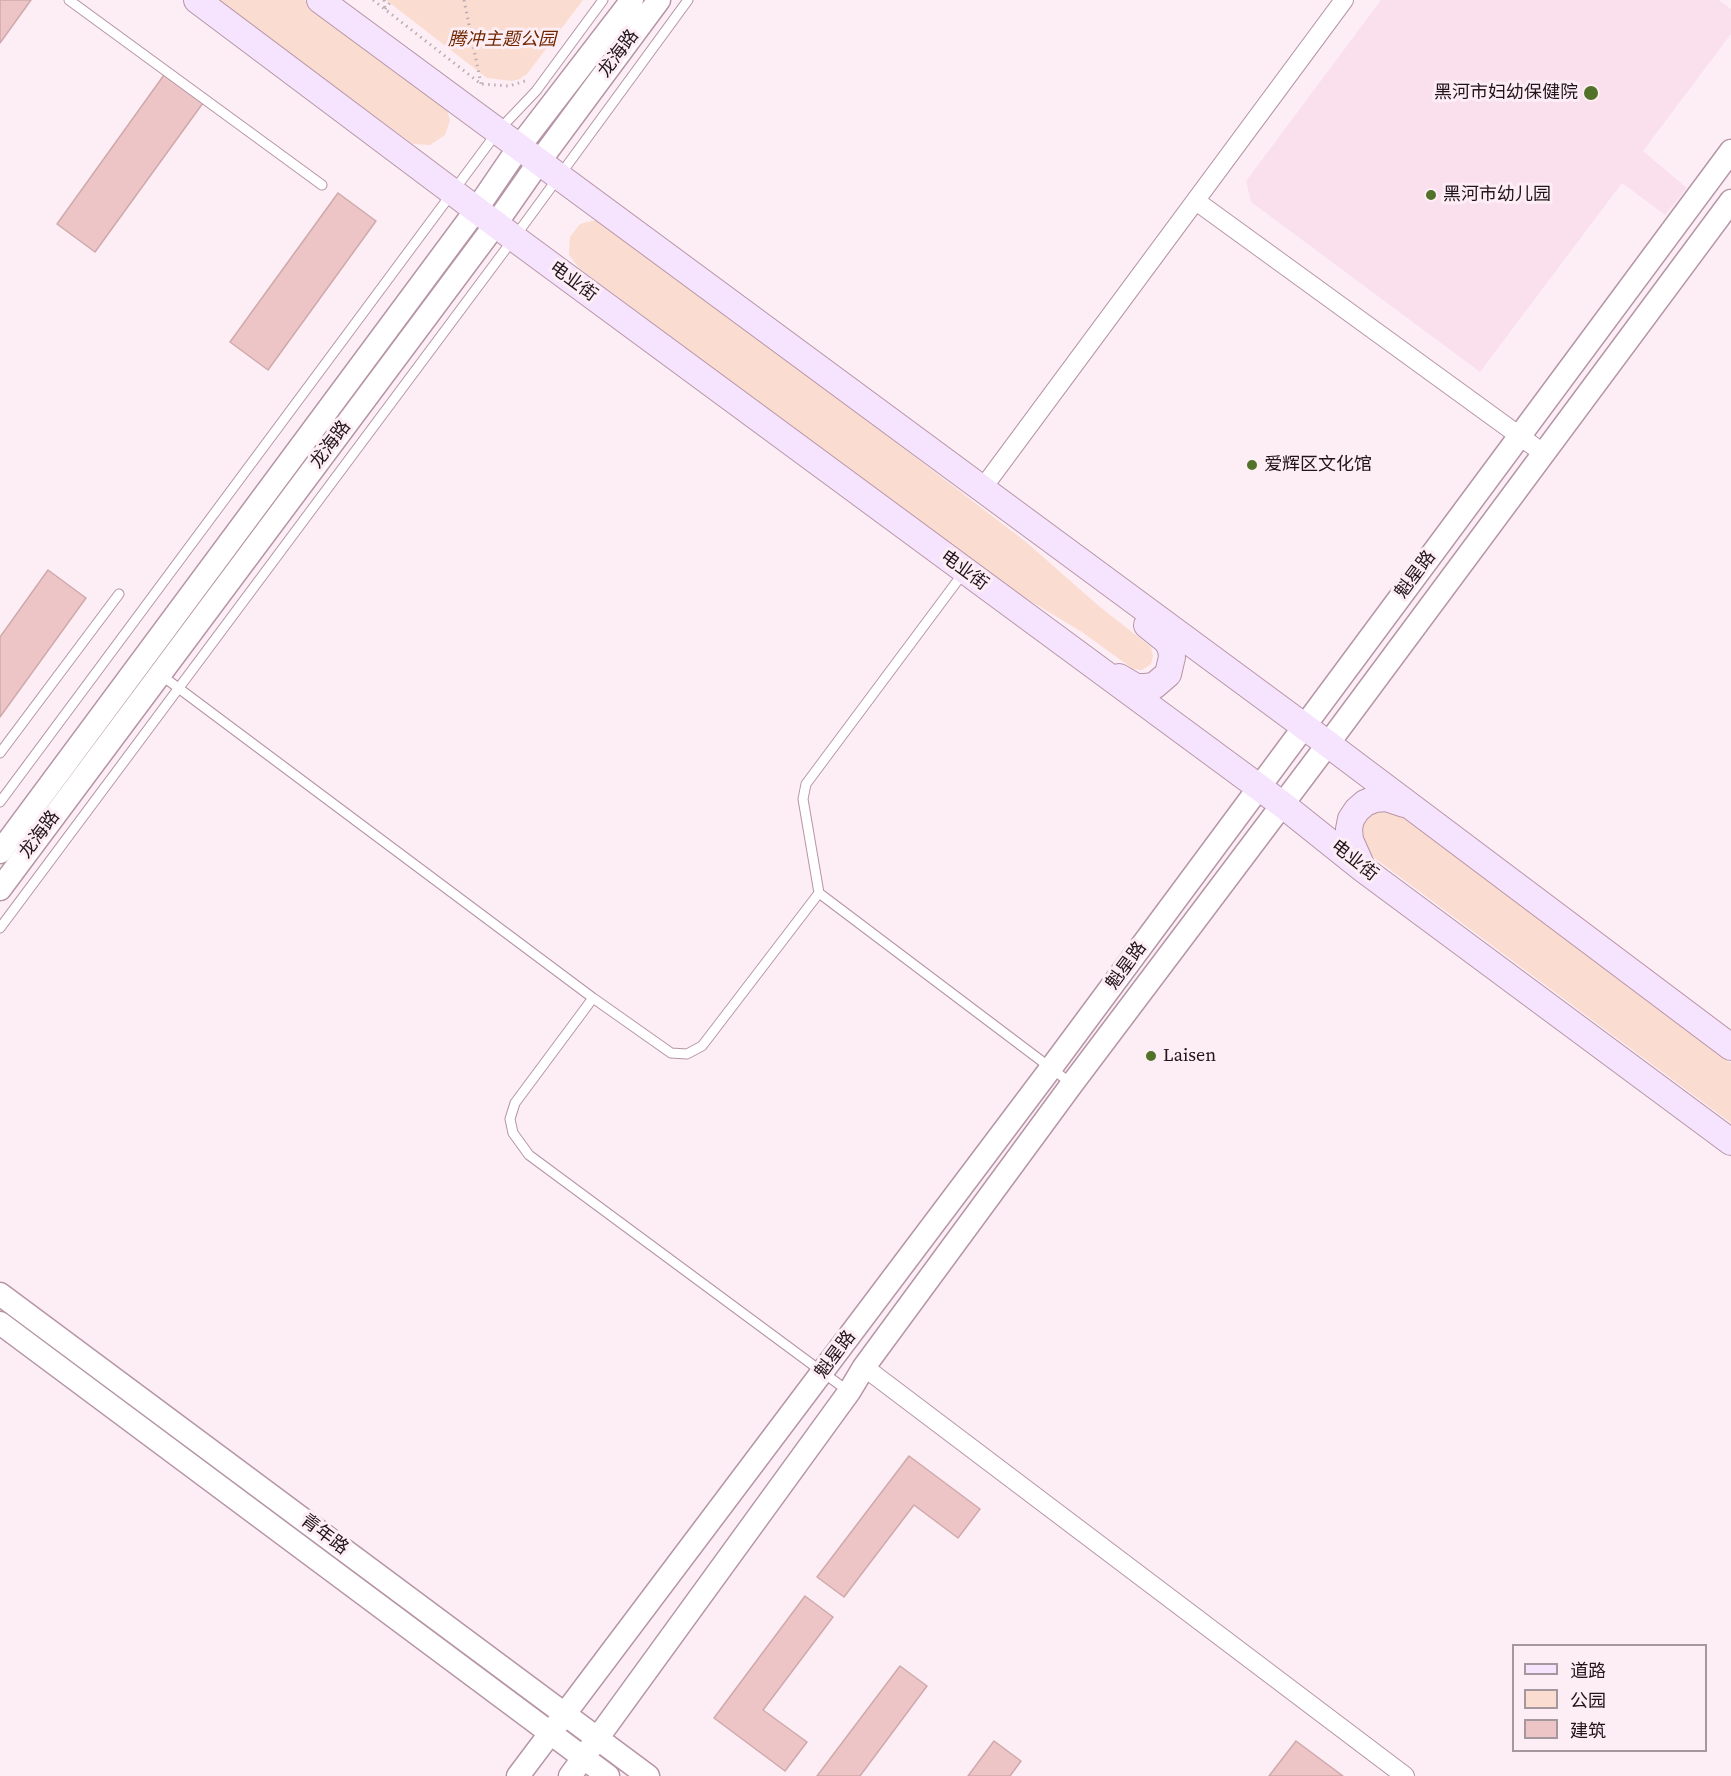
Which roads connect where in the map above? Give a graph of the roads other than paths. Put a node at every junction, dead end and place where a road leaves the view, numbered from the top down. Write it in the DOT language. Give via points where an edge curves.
graph roads {
  1 [pos="69,0"];
  2 [pos="197,0"];
  3 [pos="321,0"];
  4 [pos="603,0"];
  5 [pos="632,0"];
  6 [pos="659,0"];
  7 [pos="688,0"];
  8 [pos="1344,0"];
  9 [pos="498,131"];
  10 [pos="519,147"];
  11 [pos="1731,151"];
  12 [pos="549,169"];
  13 [pos="322,185"];
  14 [pos="453,193"];
  15 [pos="1196,201"];
  16 [pos="1731,201"];
  17 [pos="495,224"];
  18 [pos="1519,436"];
  19 [pos="1543,453"];
  20 [pos="982,489"];
  21 [pos="1073,555"];
  22 [pos="965,571"];
  23 [pos="119,594"];
  24 [pos="1031,620"];
  25 [pos="151,668"];
  26 [pos="178,688"];
  27 [pos="1304,726"];
  28 [pos="1328,744"];
  29 [pos="0,753"];
  30 [pos="1259,787"];
  31 [pos="0,802"];
  32 [pos="1283,805"];
  33 [pos="1415,809"];
  34 [pos="0,852"];
  35 [pos="1363,869"];
  36 [pos="0,889"];
  37 [pos="819,893"];
  38 [pos="0,928"];
  39 [pos="593,998"];
  40 [pos="1731,1047"];
  41 [pos="1051,1068"];
  42 [pos="1072,1084"];
  43 [pos="1731,1142"];
  44 [pos="0,1294"];
  45 [pos="0,1323"];
  46 [pos="864,1367"];
  47 [pos="823,1372"];
  48 [pos="849,1392"];
  49 [pos="564,1713"];
  50 [pos="550,1732"];
  51 [pos="598,1738"];
  52 [pos="584,1758"];
  53 [pos="518,1776"];
  54 [pos="570,1776"];
  55 [pos="608,1776"];
  56 [pos="648,1776"];
  57 [pos="1405,1776"];
  1 -- 13 [label="lane"];
  2 -- 14 [label="main road, 电业街"];
  3 -- 9 [label="main road"];
  4 -- 9 [label="lane" via="536,91"];
  5 -- 10 [label="street, 龙海路"];
  6 -- 12 [label="street, 龙海路"];
  7 -- 12 [label="lane"];
  8 -- 15 [label="street"];
  9 -- 10 [label="main road"];
  9 -- 14 [label="lane"];
  10 -- 12 [label="main road"];
  10 -- 17 [label="street, 龙海路"];
  11 -- 18 [label="street, 魁星路"];
  12 -- 17 [label="street, 龙海路"];
  12 -- 20 [label="main road"];
  14 -- 17 [label="main road, 电业街"];
  14 -- 31 [label="lane"];
  15 -- 18 [label="street"];
  15 -- 20 [label="street"];
  16 -- 19 [label="street, 魁星路"];
  17 -- 22 [label="main road, 电业街"];
  17 -- 25 [label="street, 龙海路"];
  17 -- 26 [label="lane"];
  18 -- 19 [label="street"];
  18 -- 27 [label="street, 魁星路"];
  19 -- 28 [label="street, 魁星路"];
  20 -- 21 [label="main road"];
  21 -- 24 [label="main road" via="1107,594 1167,641 1172,657 1168,674 1154,686 1136,687 1076,645"];
  21 -- 27 [label="main road"];
  22 -- 24 [label="main road, 电业街"];
  22 -- 37 [label="lane" via="806,784 803,800"];
  23 -- 29 [label="lane"];
  24 -- 30 [label="main road, 电业街"];
  25 -- 26 [label="lane"];
  25 -- 34 [label="street, 龙海路"];
  25 -- 36 [label="street, 龙海路"];
  26 -- 38 [label="lane"];
  26 -- 39 [label="lane"];
  27 -- 28 [label="main road"];
  27 -- 30 [label="street, 魁星路"];
  28 -- 32 [label="street, 魁星路"];
  28 -- 33 [label="main road"];
  30 -- 32 [label="main road, 电业街"];
  30 -- 41 [label="street, 魁星路"];
  32 -- 35 [label="main road, 电业街"];
  32 -- 42 [label="street, 魁星路"];
  33 -- 35 [label="main road" via="1386,798 1365,803 1357,810 1351,819 1350,840"];
  33 -- 40 [label="main road"];
  35 -- 43 [label="main road, 电业街"];
  37 -- 39 [label="lane" via="702,1046 687,1054 671,1053"];
  37 -- 41 [label="lane"];
  39 -- 47 [label="lane" via="515,1103 510,1119 513,1133 529,1155"];
  41 -- 42 [label="lane"];
  41 -- 47 [label="street, 魁星路"];
  42 -- 46 [label="street, 魁星路"];
  44 -- 49 [label="street, 青年路"];
  45 -- 50 [label="street, 青年路"];
  46 -- 48 [label="street, 魁星路"];
  46 -- 57 [label="street"];
  47 -- 48 [label="lane"];
  47 -- 49 [label="street, 魁星路"];
  48 -- 51 [label="street, 魁星路"];
  49 -- 50 [label="street, 魁星路"];
  49 -- 51 [label="street, 青年路"];
  50 -- 52 [label="street, 青年路"];
  50 -- 53 [label="street, 魁星路"];
  51 -- 52 [label="street, 魁星路"];
  51 -- 56 [label="street, 青年路"];
  52 -- 54 [label="street, 魁星路"];
  52 -- 55 [label="street, 青年路"];
}
